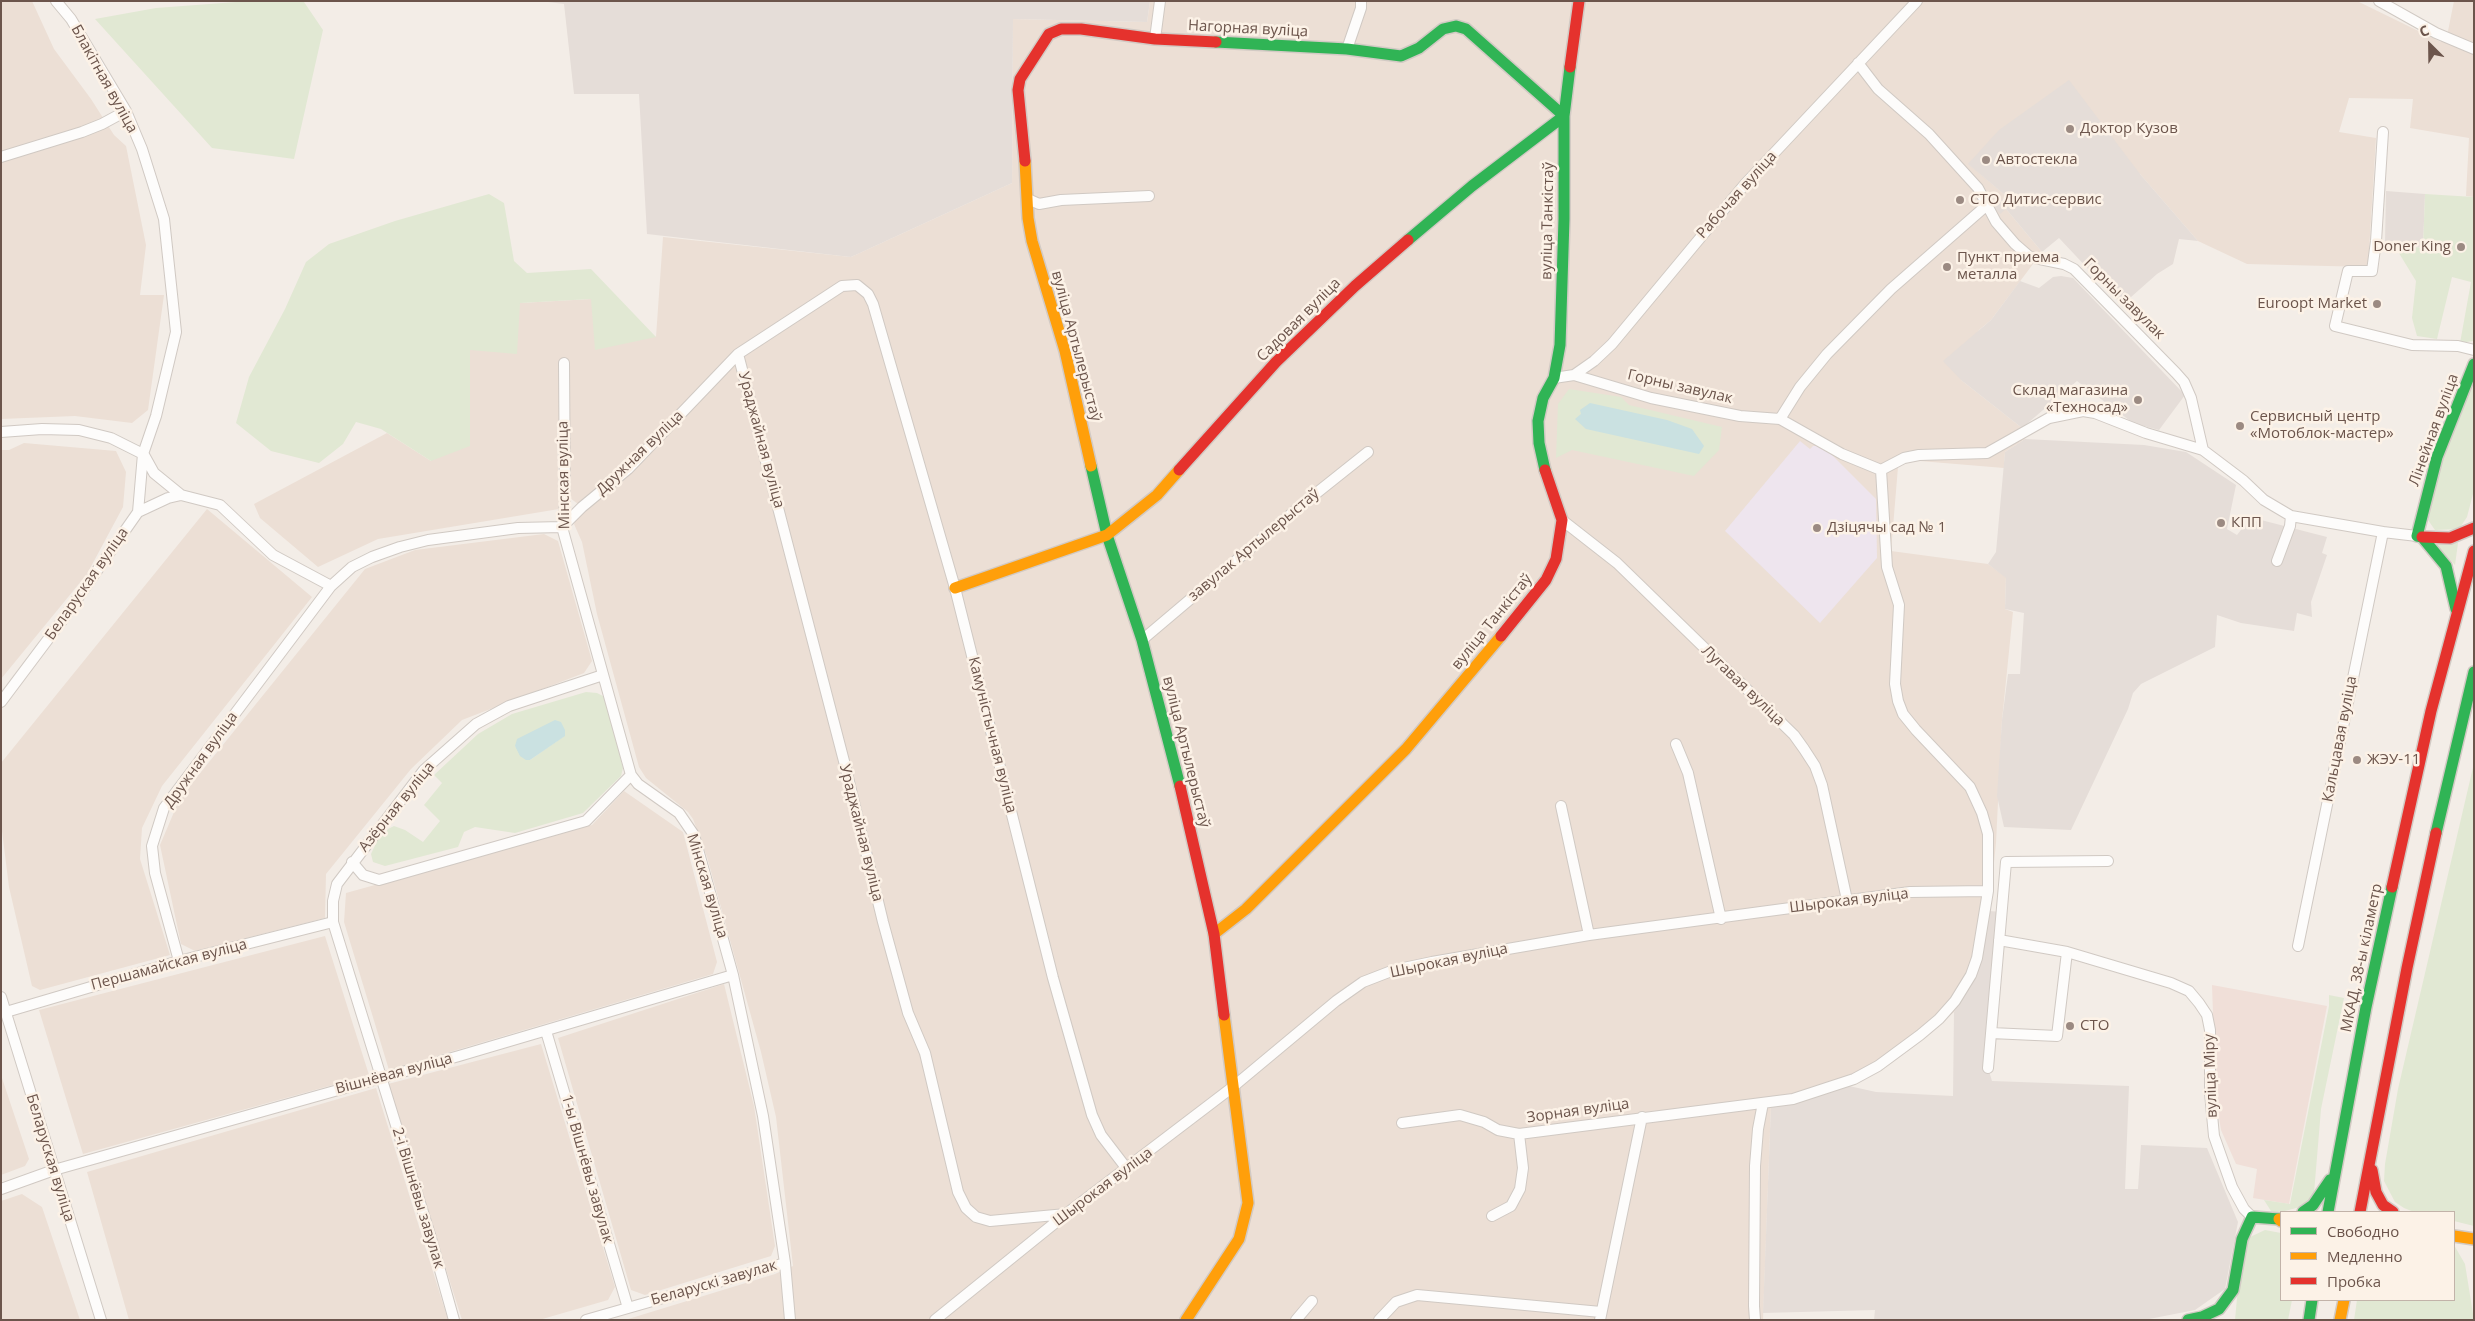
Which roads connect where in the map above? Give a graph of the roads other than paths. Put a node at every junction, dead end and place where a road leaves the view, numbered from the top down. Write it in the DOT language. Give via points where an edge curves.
graph roads {
  1 [pos="56,1"];
  2 [pos="1160,1"];
  3 [pos="1361,1"];
  4 [pos="1579,1"];
  5 [pos="1916,1"];
  6 [pos="2379,1"];
  7 [pos="1155,39"];
  8 [pos="1347,49"];
  9 [pos="2474,49"];
  10 [pos="1858,63"];
  11 [pos="126,111"];
  12 [pos="1564,116"];
  13 [pos="2383,132"];
  14 [pos="1,157"];
  15 [pos="1028,186"];
  16 [pos="1149,196"];
  17 [pos="1028,199"];
  18 [pos="1987,205"];
  19 [pos="868,294"];
  20 [pos="2474,350"];
  21 [pos="738,354"];
  22 [pos="564,363"];
  23 [pos="2474,364"];
  24 [pos="1574,375"];
  25 [pos="1554,378"];
  26 [pos="1780,419"];
  27 [pos="1,432"];
  28 [pos="2202,450"];
  29 [pos="1368,452"];
  30 [pos="143,454"];
  31 [pos="1881,470"];
  32 [pos="181,495"];
  33 [pos="138,512"];
  34 [pos="2291,516"];
  35 [pos="1562,520"];
  36 [pos="562,527"];
  37 [pos="2474,528"];
  38 [pos="2383,532"];
  39 [pos="1107,534"];
  40 [pos="2419,536"];
  41 [pos="2474,551"];
  42 [pos="2277,561"];
  43 [pos="331,586"];
  44 [pos="955,588"];
  45 [pos="2457,612"];
  46 [pos="1142,640"];
  47 [pos="2474,672"];
  48 [pos="603,675"];
  49 [pos="1,702"];
  50 [pos="1676,744"];
  51 [pos="631,775"];
  52 [pos="1561,806"];
  53 [pos="2108,861"];
  54 [pos="352,862"];
  55 [pos="1988,891"];
  56 [pos="1847,900"];
  57 [pos="1721,919"];
  58 [pos="333,922"];
  59 [pos="1214,934"];
  60 [pos="1589,935"];
  61 [pos="1999,940"];
  62 [pos="2298,946"];
  63 [pos="2067,952"];
  64 [pos="179,961"];
  65 [pos="733,975"];
  66 [pos="1,997"];
  67 [pos="6,1012"];
  68 [pos="546,1031"];
  69 [pos="1991,1033"];
  70 [pos="1988,1068"];
  71 [pos="381,1077"];
  72 [pos="1234,1086"];
  73 [pos="1763,1103"];
  74 [pos="1642,1117"];
  75 [pos="1402,1123"];
  76 [pos="1519,1134"];
  77 [pos="2371,1159"];
  78 [pos="54,1170"];
  79 [pos="1127,1170"];
  80 [pos="2335,1171"];
  81 [pos="1,1189"];
  82 [pos="2305,1211"];
  83 [pos="2328,1211"];
  84 [pos="2360,1211"];
  85 [pos="2392,1211"];
  86 [pos="1066,1214"];
  87 [pos="1492,1216"];
  88 [pos="2252,1218"];
  89 [pos="2280,1220"];
  90 [pos="2455,1236"];
  91 [pos="2474,1240"];
  92 [pos="785,1263"];
  93 [pos="1312,1300"];
  94 [pos="2312,1301"];
  95 [pos="2344,1301"];
  96 [pos="628,1308"];
  97 [pos="1600,1316"];
  98 [pos="101,1320"];
  99 [pos="454,1320"];
  100 [pos="586,1320"];
  101 [pos="790,1320"];
  102 [pos="935,1320"];
  103 [pos="1186,1320"];
  104 [pos="1296,1320"];
  105 [pos="1379,1320"];
  106 [pos="1755,1320"];
  107 [pos="2188,1320"];
  108 [pos="2309,1320"];
  109 [pos="2340,1320"];
  1 -- 11 [label="street, Блакітная вуліца" via="71,19"];
  2 -- 7 [label="street"];
  3 -- 8 [label="street"];
  4 -- 12 [label="main road"];
  5 -- 10 [label="street, Рабочая вуліца"];
  6 -- 9 [label="street" via="2436,33"];
  7 -- 8 [label="main road, Нагорная вуліца"];
  7 -- 15 [label="main road, Нагорная вуліца" via="1081,29 1061,29 1049,34 1020,79 1018,90"];
  8 -- 12 [label="main road, Нагорная вуліца" via="1401,56 1419,48 1443,29 1456,26 1466,29"];
  10 -- 18 [label="street, Горны завулак" via="1878,89 1929,134 1978,188"];
  10 -- 24 [label="street, Рабочая вуліца" via="1745,184 1612,344"];
  11 -- 14 [label="street" via="82,132"];
  11 -- 30 [label="street, Блакітная вуліца" via="164,219 176,332 156,416"];
  12 -- 25 [label="main road, вуліца Танкістаў" via="1560,345"];
  12 -- 39 [label="main road, Садовая вуліца" via="1472,186 1355,286 1276,362 1157,494"];
  13 -- 20 [label="street" via="2372,271 2348,271 2335,326 2412,345 2458,346"];
  15 -- 17 [label="main road, вуліца Артылерыстаў"];
  16 -- 17 [label="street" via="1039,204"];
  17 -- 39 [label="main road, вуліца Артылерыстаў" via="1032,241 1065,351"];
  18 -- 26 [label="street" via="1891,289 1827,354 1800,386"];
  18 -- 28 [label="street, Горны завулак" via="1996,222 2030,257 2074,269 2184,382 2191,398"];
  19 -- 21 [label="street, Дружная вуліца" via="857,285 842,286"];
  19 -- 44 [label="street, Камуністычная вуліца"];
  21 -- 36 [label="street, Дружная вуліца" via="628,469"];
  21 -- 86 [label="street, Ураджайная вуліца" via="883,922 908,1013 926,1053 958,1192 966,1208 976,1218 990,1220"];
  22 -- 36 [label="street, Мінская вуліца" via="565,504"];
  23 -- 40 [label="main road, Лінейная вуліца" via="2437,457"];
  24 -- 25 [label="street, Рабочая вуліца"];
  24 -- 26 [label="street, Горны завулак" via="1651,398 1719,412"];
  25 -- 35 [label="main road, вуліца Танкістаў" via="1538,421 1539,443"];
  26 -- 31 [label="street, Горны завулак" via="1842,454"];
  27 -- 30 [label="street" via="79,430 111,438"];
  28 -- 31 [label="street" via="2083,411 2049,418 1987,453 1920,455 1904,458"];
  28 -- 34 [label="street" via="2264,500"];
  29 -- 46 [label="street, завулак Артылерыстаў"];
  30 -- 32 [label="street" via="154,473"];
  30 -- 33 [label="street, Беларуская вуліца"];
  31 -- 55 [label="street" via="1886,568 1899,605 1895,684 1898,701 1903,714 1916,730 1970,787 1988,834"];
  32 -- 33 [label="street"];
  32 -- 43 [label="street" via="220,505 273,555"];
  33 -- 49 [label="street, Беларуская вуліца"];
  34 -- 38 [label="street"];
  34 -- 42 [label="street"];
  35 -- 56 [label="street, Лугавая вуліца" via="1617,563 1794,735 1815,766 1822,785"];
  35 -- 59 [label="main road, вуліца Танкістаў" via="1556,559 1546,580 1518,616 1406,748 1246,909"];
  36 -- 43 [label="street, Дружная вуліца" via="518,528 400,547 352,567"];
  36 -- 48 [label="street, Мінская вуліца"];
  37 -- 40 [label="main road" via="2450,538"];
  38 -- 40 [label="street"];
  38 -- 62 [label="street, Кальцавая вуліца"];
  39 -- 44 [label="main road, Садовая вуліца"];
  39 -- 46 [label="main road, вуліца Артылерыстаў"];
  40 -- 45 [label="main road" via="2446,566"];
  41 -- 45 [label="main road, МКАД, 38-ы кіламетр"];
  43 -- 64 [label="street, Дружная вуліца" via="164,808 152,846 155,873"];
  44 -- 79 [label="street, Камуністычная вуліца" via="1053,978 1092,1115 1101,1135"];
  45 -- 80 [label="main road, МКАД, 38-ы кіламетр" via="2431,710 2366,1007"];
  46 -- 59 [label="main road, вуліца Артылерыстаў" via="1197,854"];
  47 -- 77 [label="main road" via="2409,959"];
  48 -- 51 [label="street, Мінская вуліца"];
  48 -- 54 [label="street, Азёрная вуліца" via="509,706 476,724 424,770"];
  50 -- 57 [label="street" via="1688,772"];
  51 -- 54 [label="street, Азёрная вуліца" via="586,821 378,880 363,874"];
  51 -- 65 [label="street, Мінская вуліца" via="638,784 679,813 694,835"];
  52 -- 60 [label="street"];
  53 -- 61 [label="street" via="2006,862"];
  54 -- 58 [label="street, Азёрная вуліца" via="337,884"];
  55 -- 56 [label="street, Шырокая вуліца" via="1910,892"];
  55 -- 73 [label="street, Зорная вуліца" via="1971,976 1955,1001 1926,1030 1878,1066 1854,1079 1792,1099"];
  56 -- 57 [label="street, Шырокая вуліца"];
  57 -- 60 [label="street, Шырокая вуліца"];
  58 -- 64 [label="street, Першамайская вуліца"];
  58 -- 71 [label="street, Азёрная вуліца"];
  59 -- 72 [label="main road, вуліца Артылерыстаў"];
  60 -- 72 [label="street, Шырокая вуліца" via="1432,962 1394,970 1363,982"];
  61 -- 63 [label="street, вуліца Міру"];
  61 -- 69 [label="street"];
  63 -- 69 [label="street" via="2057,1036"];
  63 -- 88 [label="street, вуліца Міру" via="2189,991 2207,1015 2214,1136 2232,1187"];
  64 -- 67 [label="street, Першамайская вуліца"];
  65 -- 68 [label="street, Вішнёвая вуліца"];
  65 -- 92 [label="street, Мінская вуліца" via="763,1116"];
  66 -- 67 [label="street, Беларуская вуліца"];
  67 -- 78 [label="street, Беларуская вуліца"];
  68 -- 71 [label="street, Вішнёвая вуліца"];
  68 -- 96 [label="street, 1-ы Вішнёвы завулак"];
  69 -- 70 [label="street"];
  71 -- 78 [label="street, Вішнёвая вуліца"];
  71 -- 99 [label="street, 2-і Вішнёвы завулак"];
  72 -- 79 [label="street, Шырокая вуліца"];
  72 -- 103 [label="main road, вуліца Артылерыстаў" via="1248,1203 1244,1223 1239,1239"];
  73 -- 74 [label="street, Зорная вуліца"];
  73 -- 106 [label="street" via="1755,1166"];
  74 -- 76 [label="street, Зорная вуліца"];
  74 -- 97 [label="street, Зорная вуліца"];
  75 -- 76 [label="street, Зорная вуліца" via="1460,1115 1498,1130"];
  76 -- 87 [label="street" via="1523,1168 1520,1189 1512,1206"];
  77 -- 84 [label="main road"];
  77 -- 85 [label="main road" via="2376,1192 2383,1205"];
  78 -- 81 [label="street, Вішнёвая вуліца"];
  78 -- 98 [label="street, Беларуская вуліца"];
  79 -- 86 [label="street, Шырокая вуліца"];
  80 -- 82 [label="main road" via="2313,1205"];
  80 -- 83 [label="main road, МКАД, 38-ы кіламетр"];
  86 -- 102 [label="street, Шырокая вуліца"];
  88 -- 89 [label="main road"];
  88 -- 107 [label="main road" via="2242,1239 2233,1290 2219,1309"];
  90 -- 91 [label="main road"];
  92 -- 96 [label="street, Беларускі завулак"];
  92 -- 101 [label="street, Мінская вуліца"];
  93 -- 104 [label="street"];
  94 -- 108 [label="main road"];
  95 -- 109 [label="main road"];
  96 -- 100 [label="street, Беларускі завулак"];
  97 -- 105 [label="street, Зорная вуліца" via="1417,1295 1396,1302"];
}
